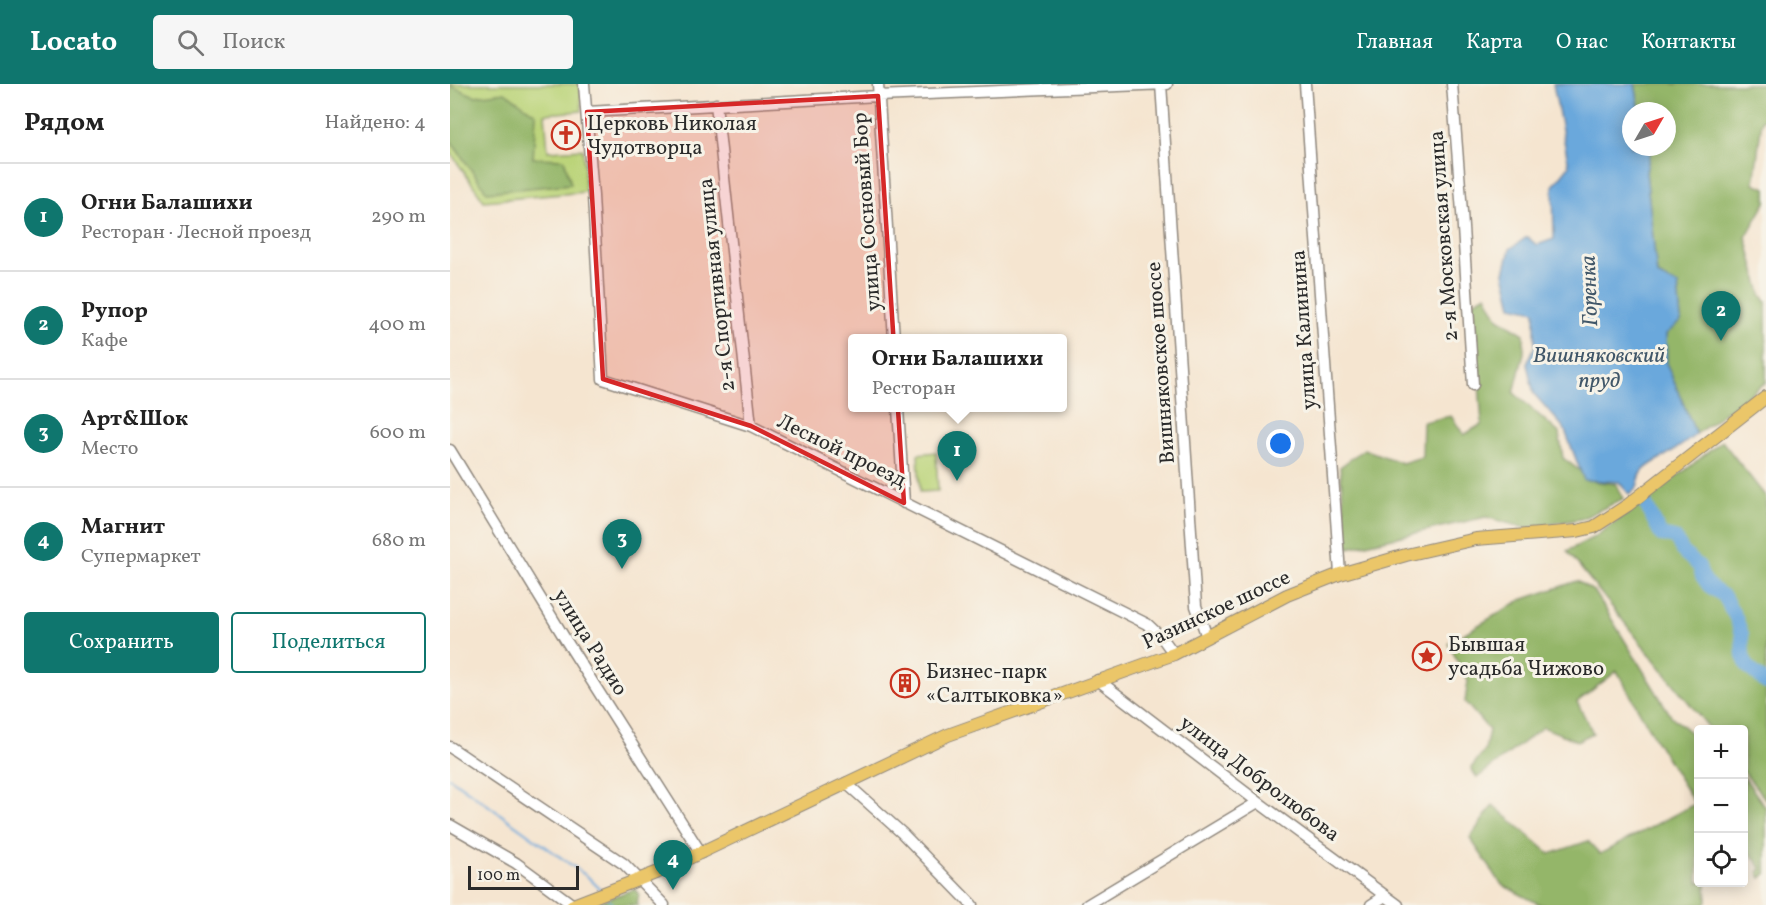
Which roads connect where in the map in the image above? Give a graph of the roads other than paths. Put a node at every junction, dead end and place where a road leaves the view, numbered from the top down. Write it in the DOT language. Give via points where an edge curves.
graph roads {
  1 [pos="584,84"];
  2 [pos="878,84"];
  3 [pos="1161,84"];
  4 [pos="1167,84"];
  5 [pos="1305,84"];
  6 [pos="1452,84"];
  7 [pos="879,96"];
  8 [pos="716,104"];
  9 [pos="586,112"];
  10 [pos="894,334"];
  11 [pos="1473,385"];
  12 [pos="1766,398"];
  13 [pos="898,412"];
  14 [pos="751,426"];
  15 [pos="450,450"];
  16 [pos="904,503"];
  17 [pos="1340,574"];
  18 [pos="1207,637"];
  19 [pos="1174,654"];
  20 [pos="1098,680"];
  21 [pos="450,747"];
  22 [pos="846,783"];
  23 [pos="1258,802"];
  24 [pos="450,825"];
  25 [pos="701,853"];
  26 [pos="639,880"];
  27 [pos="1385,896"];
  28 [pos="573,905"];
  29 [pos="664,905"];
  30 [pos="972,905"];
  31 [pos="1087,905"];
  32 [pos="1371,905"];
  33 [pos="1398,905"];
  1 -- 9 [label="street"];
  2 -- 7 [label="street, улица Сосновый Бор"];
  3 -- 4 [label="street"];
  3 -- 7 [label="street"];
  3 -- 18 [label="street, Вишняковское шоссе" via="1196,606"];
  5 -- 17 [label="street, улица Калинина"];
  6 -- 11 [label="street, 2-я Московская улица"];
  7 -- 8 [label="street"];
  7 -- 10 [label="street, улица Сосновый Бор"];
  8 -- 9 [label="street"];
  8 -- 14 [label="street, 2-я Спортивная улица"];
  9 -- 14 [label="street, Лесной проезд" via="603,379"];
  12 -- 17 [label="main road, Разинское шоссе" via="1594,527 1476,539"];
  13 -- 16 [label="street"];
  14 -- 16 [label="street, Лесной проезд"];
  15 -- 25 [label="street, улица Радио"];
  16 -- 19 [label="street, Лесной проезд" via="1147,624"];
  17 -- 18 [label="main road, Разинское шоссе" via="1287,595"];
  18 -- 19 [label="main road, Разинское шоссе"];
  19 -- 20 [label="main road, Разинское шоссе"];
  20 -- 22 [label="main road, Разинское шоссе" via="948,735"];
  20 -- 23 [label="street, улица Добролюбова"];
  21 -- 26 [label="street" via="624,864"];
  22 -- 25 [label="main road, Разинское шоссе"];
  22 -- 30 [label="street" via="903,833"];
  23 -- 27 [label="street, улица Добролюбова"];
  23 -- 31 [label="street"];
  24 -- 28 [label="street" via="516,863"];
  25 -- 26 [label="main road, Разинское шоссе"];
  26 -- 28 [label="main road, Разинское шоссе"];
  26 -- 29 [label="street"];
  27 -- 32 [label="street"];
  27 -- 33 [label="street, улица Добролюбова"];
}
